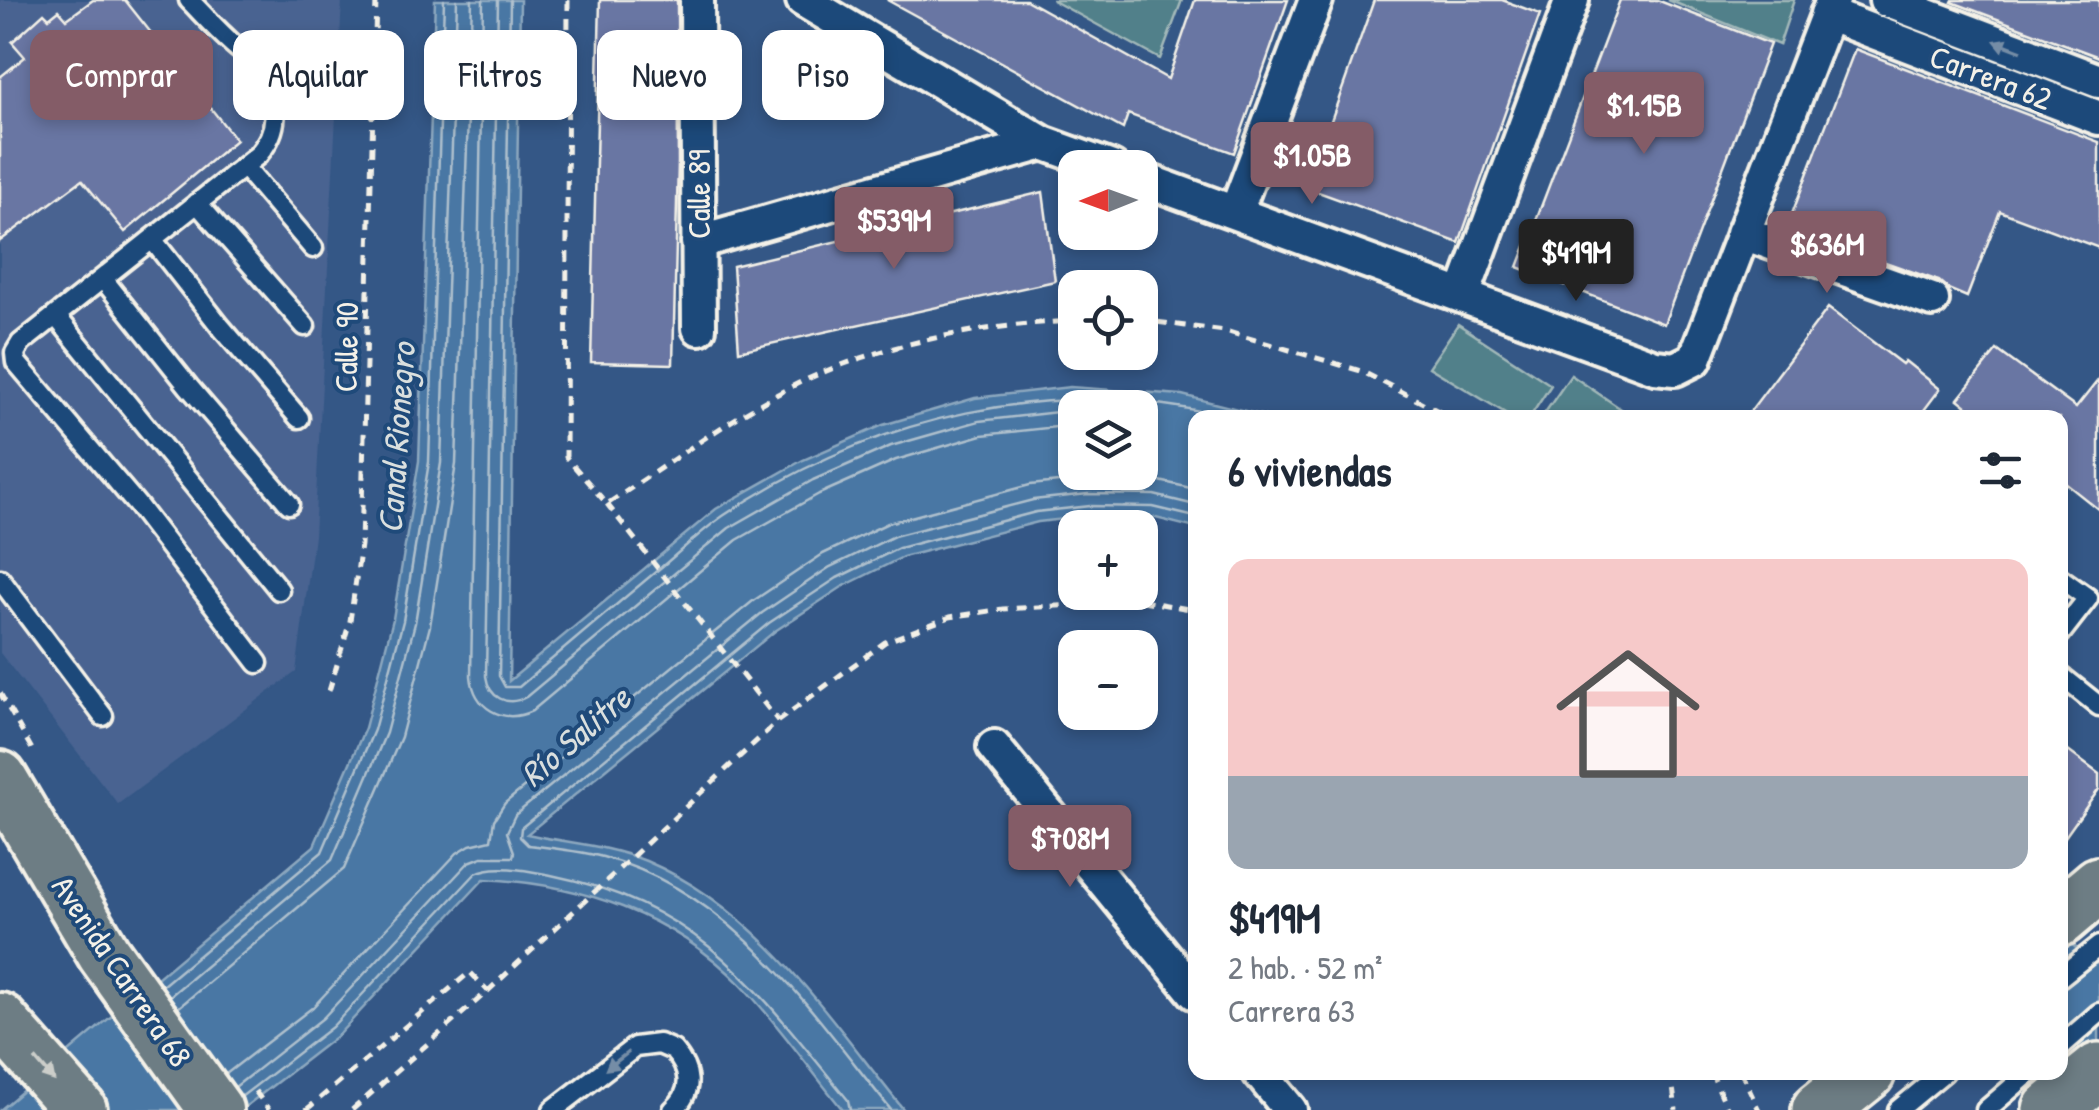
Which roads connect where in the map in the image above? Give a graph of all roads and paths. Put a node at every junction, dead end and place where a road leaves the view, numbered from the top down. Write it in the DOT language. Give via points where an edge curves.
graph roads {
  1 [pos="189,0"];
  2 [pos="376,0"];
  3 [pos="697,0"];
  4 [pos="803,0"];
  5 [pos="1316,0"];
  6 [pos="1572,0"];
  7 [pos="1886,0"];
  8 [pos="1830,7"];
  9 [pos="1945,10"];
  10 [pos="233,41"];
  11 [pos="2099,81"];
  12 [pos="2099,118"];
  13 [pos="275,120"];
  14 [pos="1043,142"];
  15 [pos="1064,150"];
  16 [pos="245,168"];
  17 [pos="1158,184"];
  18 [pos="197,203"];
  19 [pos="1236,212"];
  20 [pos="1743,232"];
  21 [pos="152,239"];
  22 [pos="698,242"];
  23 [pos="313,248"];
  24 [pos="103,278"];
  25 [pos="1463,295"];
  26 [pos="1932,300"];
  27 [pos="56,316"];
  28 [pos="1158,322"];
  29 [pos="304,326"];
  30 [pos="698,328"];
  31 [pos="1437,410"];
  32 [pos="298,418"];
  33 [pos="289,504"];
  34 [pos="607,504"];
  35 [pos="0,579"];
  36 [pos="2068,581"];
  37 [pos="279,590"];
  38 [pos="2093,592"];
  39 [pos="1188,609"];
  40 [pos="2068,624"];
  41 [pos="258,664"];
  42 [pos="2068,681"];
  43 [pos="329,691"];
  44 [pos="2099,706"];
  45 [pos="104,716"];
  46 [pos="778,721"];
  47 [pos="994,747"];
  48 [pos="0,778"];
  49 [pos="2099,885"];
  50 [pos="2068,911"];
  51 [pos="2099,946"];
  52 [pos="2068,971"];
  53 [pos="1188,985"];
  54 [pos="488,991"];
  55 [pos="2099,1013"];
  56 [pos="5,1025"];
  57 [pos="2068,1039"];
  58 [pos="2099,1071"];
  59 [pos="1266,1080"];
  60 [pos="1672,1080"];
  61 [pos="1715,1080"];
  62 [pos="1745,1080"];
  63 [pos="1857,1080"];
  64 [pos="1934,1080"];
  65 [pos="2021,1080"];
  66 [pos="80,1110"];
  67 [pos="216,1110"];
  68 [pos="306,1110"];
  69 [pos="352,1110"];
  70 [pos="553,1110"];
  71 [pos="672,1110"];
  72 [pos="1290,1110"];
  73 [pos="1676,1110"];
  74 [pos="1728,1110"];
  75 [pos="1759,1110"];
  76 [pos="1820,1110"];
  77 [pos="1898,1110"];
  78 [pos="1986,1110"];
  79 [pos="2051,1110"];
  1 -- 10 [label="lane"];
  2 -- 43 [label="path, Calle 90" via="362,544 350,621"];
  3 -- 22 [label="street, Calle 89"];
  4 -- 14 [label="street"];
  5 -- 19 [label="street"];
  6 -- 25 [label="street"];
  7 -- 9 [label="street, Carrera 62"];
  8 -- 12 [label="street, Carrera 62"];
  8 -- 20 [label="street"];
  11 -- 9 [label="street, Carrera 62, one-way"];
  13 -- 16 [label="lane" via="270,140"];
  14 -- 15 [label="street"];
  14 -- 22 [label="street"];
  16 -- 18 [label="lane"];
  16 -- 23 [label="lane"];
  17 -- 19 [label="street"];
  18 -- 21 [label="lane"];
  18 -- 29 [label="lane"];
  19 -- 25 [label="street"];
  20 -- 25 [label="street" via="1695,359 1675,369"];
  20 -- 26 [label="street"];
  21 -- 24 [label="lane"];
  21 -- 32 [label="lane"];
  22 -- 30 [label="street, Calle 89"];
  24 -- 27 [label="lane"];
  24 -- 33 [label="lane"];
  27 -- 37 [label="lane"];
  27 -- 41 [label="lane" via="21,344 16,362 138,506"];
  28 -- 31 [label="path" via="1224,331 1361,371"];
  34 -- 46 [label="path"];
  35 -- 45 [label="lane"];
  36 -- 38 [label="lane"];
  38 -- 40 [label="lane"];
  39 -- 46 [label="path" via="1125,602 950,617 885,642"];
  42 -- 44 [label="lane"];
  46 -- 54 [label="path"];
  47 -- 53 [label="street"];
  48 -- 67 [label="main road, Avenida Carrera 68" via="104,954"];
  49 -- 50 [label="highway"];
  51 -- 52 [label="lane"];
  54 -- 68 [label="path" via="470,972"];
  54 -- 69 [label="path"];
  55 -- 57 [label="lane"];
  56 -- 66 [label="main road, one-way"];
  58 -- 79 [label="highway"];
  59 -- 72 [label="street"];
  60 -- 73 [label="path"];
  61 -- 74 [label="path"];
  62 -- 75 [label="path"];
  63 -- 76 [label="highway"];
  64 -- 77 [label="lane"];
  65 -- 78 [label="lane"];
  71 -- 70 [label="lane, one-way" via="686,1092 688,1072 673,1050 647,1043"];
}
